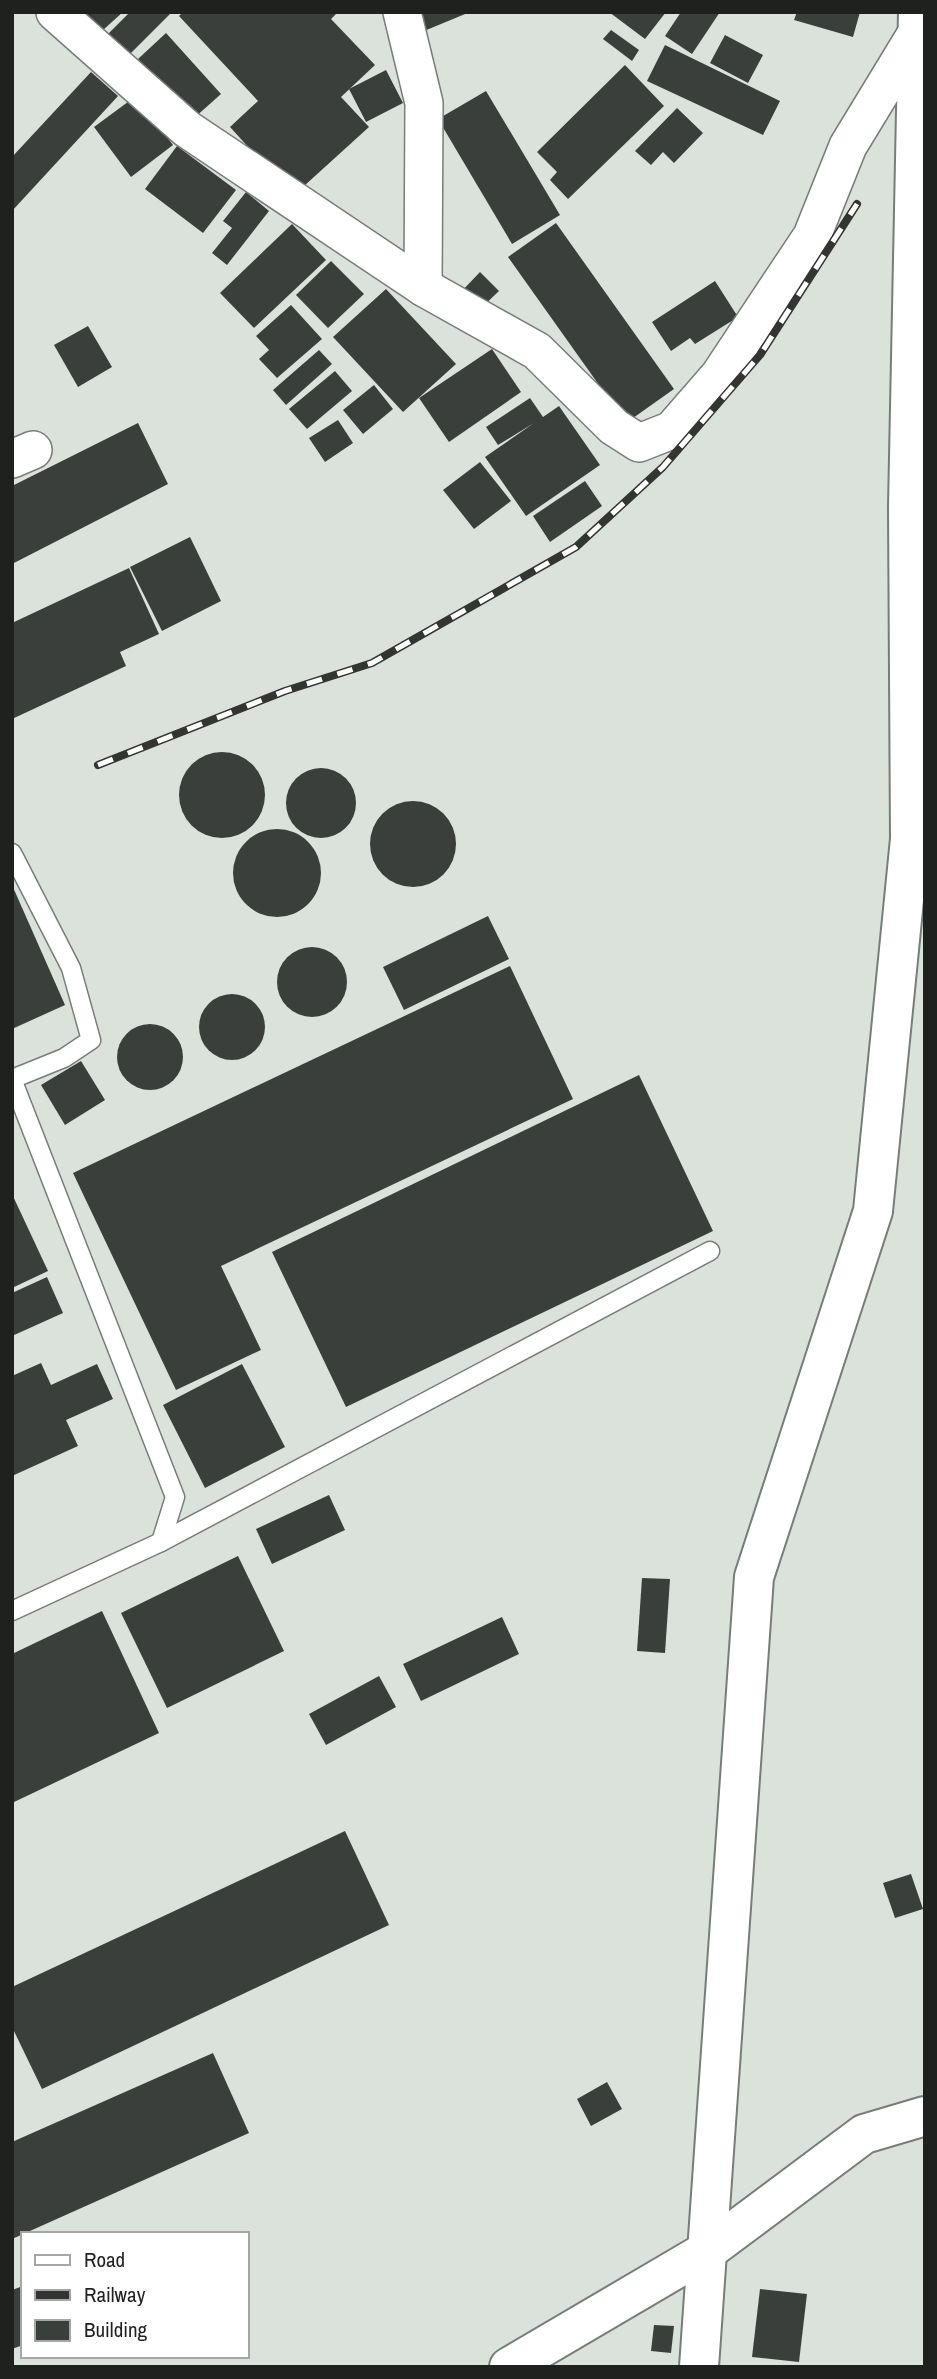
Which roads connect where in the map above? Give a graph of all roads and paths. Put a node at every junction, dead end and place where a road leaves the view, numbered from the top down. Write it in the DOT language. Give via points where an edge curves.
graph roads {
  1 [pos="55,12"];
  2 [pos="402,12"];
  3 [pos="918,22"];
  4 [pos="423,287"];
  5 [pos="12,853"];
  6 [pos="710,1251"];
  7 [pos="161,1542"];
  8 [pos="12,1611"];
  9 [pos="925,2116"];
  10 [pos="709,2249"];
  11 [pos="509,2367"];
  12 [pos="699,2367"];
  1 -- 4 [label="street" via="187,129"];
  2 -- 4 [label="street" via="424,103"];
  3 -- 4 [label="street" via="848,146 812,236 719,376 671,430 639,443 614,427 537,351"];
  3 -- 10 [label="street" via="908,506 910,839 873,1211 754,1577"];
  5 -- 7 [label="lane" via="71,968 91,1040 64,1058 12,1079 175,1497"];
  6 -- 7 [label="lane"];
  7 -- 8 [label="lane"];
  9 -- 10 [label="street" via="864,2134"];
  10 -- 11 [label="street"];
  10 -- 12 [label="street"];
}
